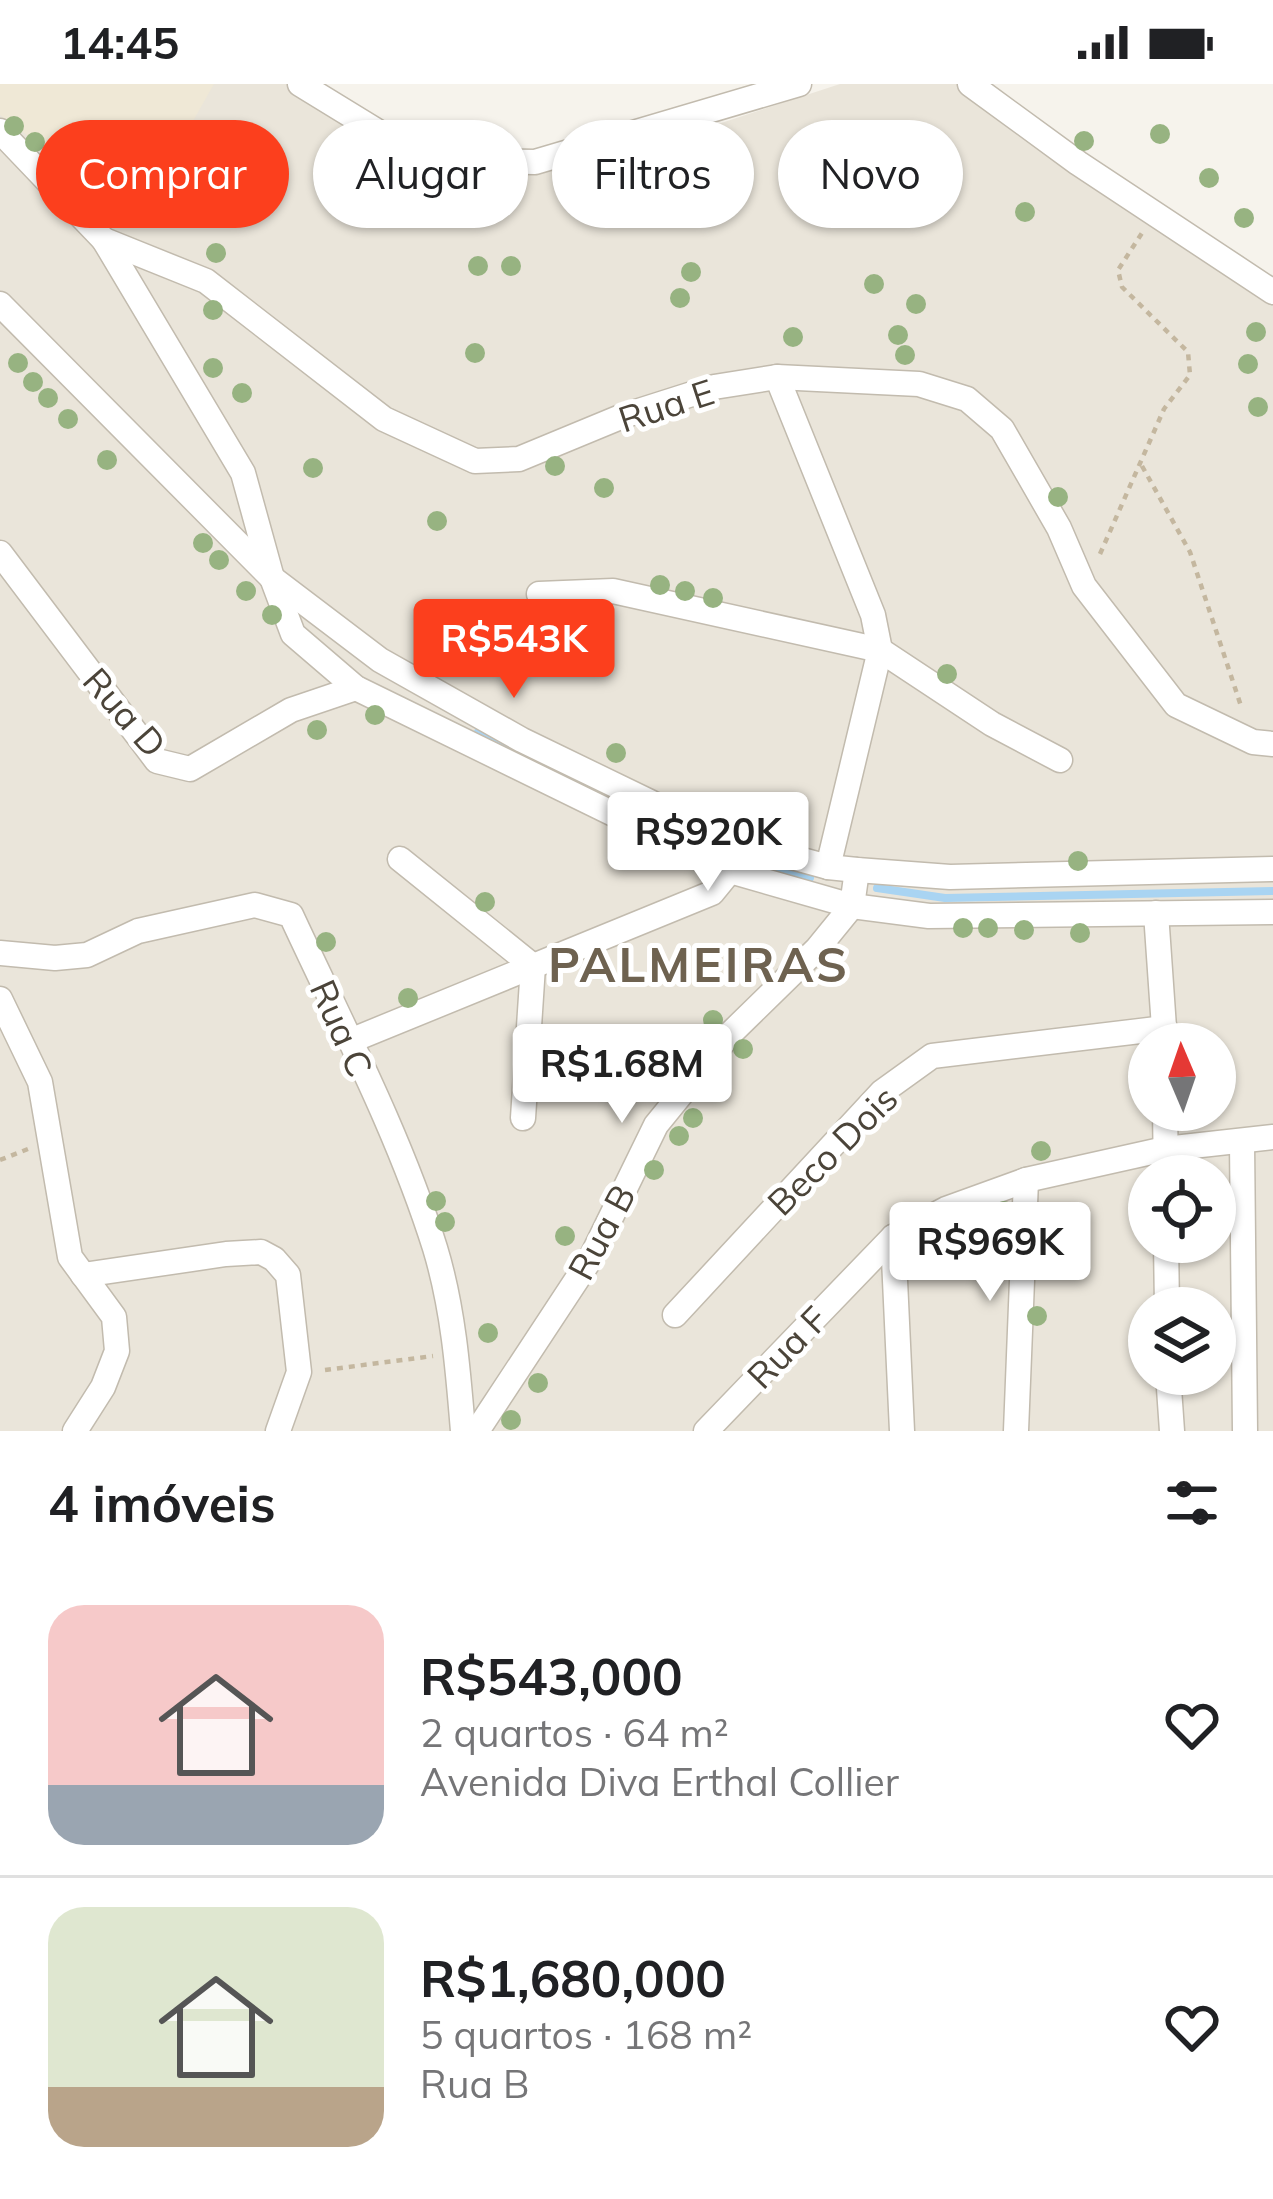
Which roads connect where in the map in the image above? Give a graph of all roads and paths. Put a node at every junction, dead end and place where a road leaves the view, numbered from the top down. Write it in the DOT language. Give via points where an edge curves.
graph roads {
  1 [pos="301,84"];
  2 [pos="799,84"];
  3 [pos="970,84"];
  4 [pos="762,90"];
  5 [pos="0,130"];
  6 [pos="1156,215"];
  7 [pos="104,240"];
  8 [pos="1273,292"];
  9 [pos="0,304"];
  10 [pos="777,377"];
  11 [pos="1142,466"];
  12 [pos="0,553"];
  13 [pos="272,578"];
  14 [pos="1084,586"];
  15 [pos="539,594"];
  16 [pos="880,650"];
  17 [pos="356,688"];
  18 [pos="1263,743"];
  19 [pos="1060,760"];
  20 [pos="400,859"];
  21 [pos="828,867"];
  22 [pos="1273,869"];
  23 [pos="857,871"];
  24 [pos="730,872"];
  25 [pos="852,906"];
  26 [pos="1273,912"];
  27 [pos="1156,913"];
  28 [pos="0,953"];
  29 [pos="533,966"];
  30 [pos="0,999"];
  31 [pos="1165,1023"];
  32 [pos="1128,1039"];
  33 [pos="350,1041"];
  34 [pos="523,1118"];
  35 [pos="1166,1131"];
  36 [pos="1273,1137"];
  37 [pos="1242,1143"];
  38 [pos="1166,1149"];
  39 [pos="1166,1155"];
  40 [pos="1026,1180"];
  41 [pos="892,1237"];
  42 [pos="83,1275"];
  43 [pos="675,1316"];
  44 [pos="457,1354"];
  45 [pos="299,1372"];
  46 [pos="1169,1395"];
  47 [pos="75,1431"];
  48 [pos="278,1431"];
  49 [pos="464,1431"];
  50 [pos="477,1431"];
  51 [pos="706,1431"];
  52 [pos="902,1431"];
  53 [pos="1016,1431"];
  54 [pos="1172,1431"];
  55 [pos="1245,1431"];
  1 -- 4 [label="street" via="394,141 465,161 512,162 536,162"];
  2 -- 4 [label="street"];
  3 -- 6 [label="street"];
  5 -- 7 [label="street, Rua E"];
  6 -- 8 [label="street"];
  6 -- 11 [label="path" via="1118,270 1123,287 1188,352 1190,375 1164,409"];
  7 -- 10 [label="street, Rua E" via="206,280 384,419 476,461 519,459 714,387"];
  7 -- 13 [label="street" via="243,472"];
  9 -- 13 [label="street"];
  10 -- 14 [label="street, Rua E" via="919,384 967,399 1002,430"];
  10 -- 16 [label="street"];
  11 -- 14 [label="path"];
  11 -- 18 [label="path" via="1190,552"];
  12 -- 17 [label="street, Rua D" via="157,761 190,769 291,710"];
  13 -- 17 [label="street" via="293,634"];
  13 -- 21 [label="street" via="380,660 522,740 744,844"];
  14 -- 18 [label="street, Rua E" via="1176,704"];
  15 -- 16 [label="street" via="613,591"];
  16 -- 19 [label="street"];
  16 -- 21 [label="street"];
  17 -- 24 [label="street"];
  20 -- 29 [label="street"];
  21 -- 23 [label="street"];
  22 -- 23 [label="street" via="950,877"];
  23 -- 25 [label="street"];
  24 -- 25 [label="street"];
  24 -- 29 [label="street" via="712,892"];
  25 -- 27 [label="street" via="929,916"];
  25 -- 50 [label="street, Rua B" via="656,1125 591,1258"];
  26 -- 27 [label="street"];
  27 -- 31 [label="street"];
  28 -- 33 [label="street, Rua C" via="87,955 138,931 255,904 291,915"];
  29 -- 33 [label="street"];
  29 -- 34 [label="street"];
  30 -- 42 [label="street" via="40,1082 70,1257"];
  32 -- 43 [label="street, Beco Dois" via="932,1056 882,1092"];
  33 -- 44 [label="street, Rua C" via="436,1251"];
  35 -- 38 [label="street"];
  36 -- 37 [label="street, Rua F"];
  37 -- 38 [label="street, Rua F"];
  37 -- 55 [label="street"];
  38 -- 39 [label="street"];
  38 -- 40 [label="street, Rua F"];
  40 -- 41 [label="street, Rua F"];
  40 -- 53 [label="street"];
  41 -- 51 [label="street, Rua F"];
  41 -- 52 [label="street"];
  42 -- 45 [label="street" via="261,1252 288,1275"];
  42 -- 47 [label="street" via="114,1317 117,1351"];
  44 -- 45 [label="path"];
  44 -- 49 [label="street, Rua C"];
  45 -- 48 [label="street"];
  46 -- 54 [label="street"];
}
